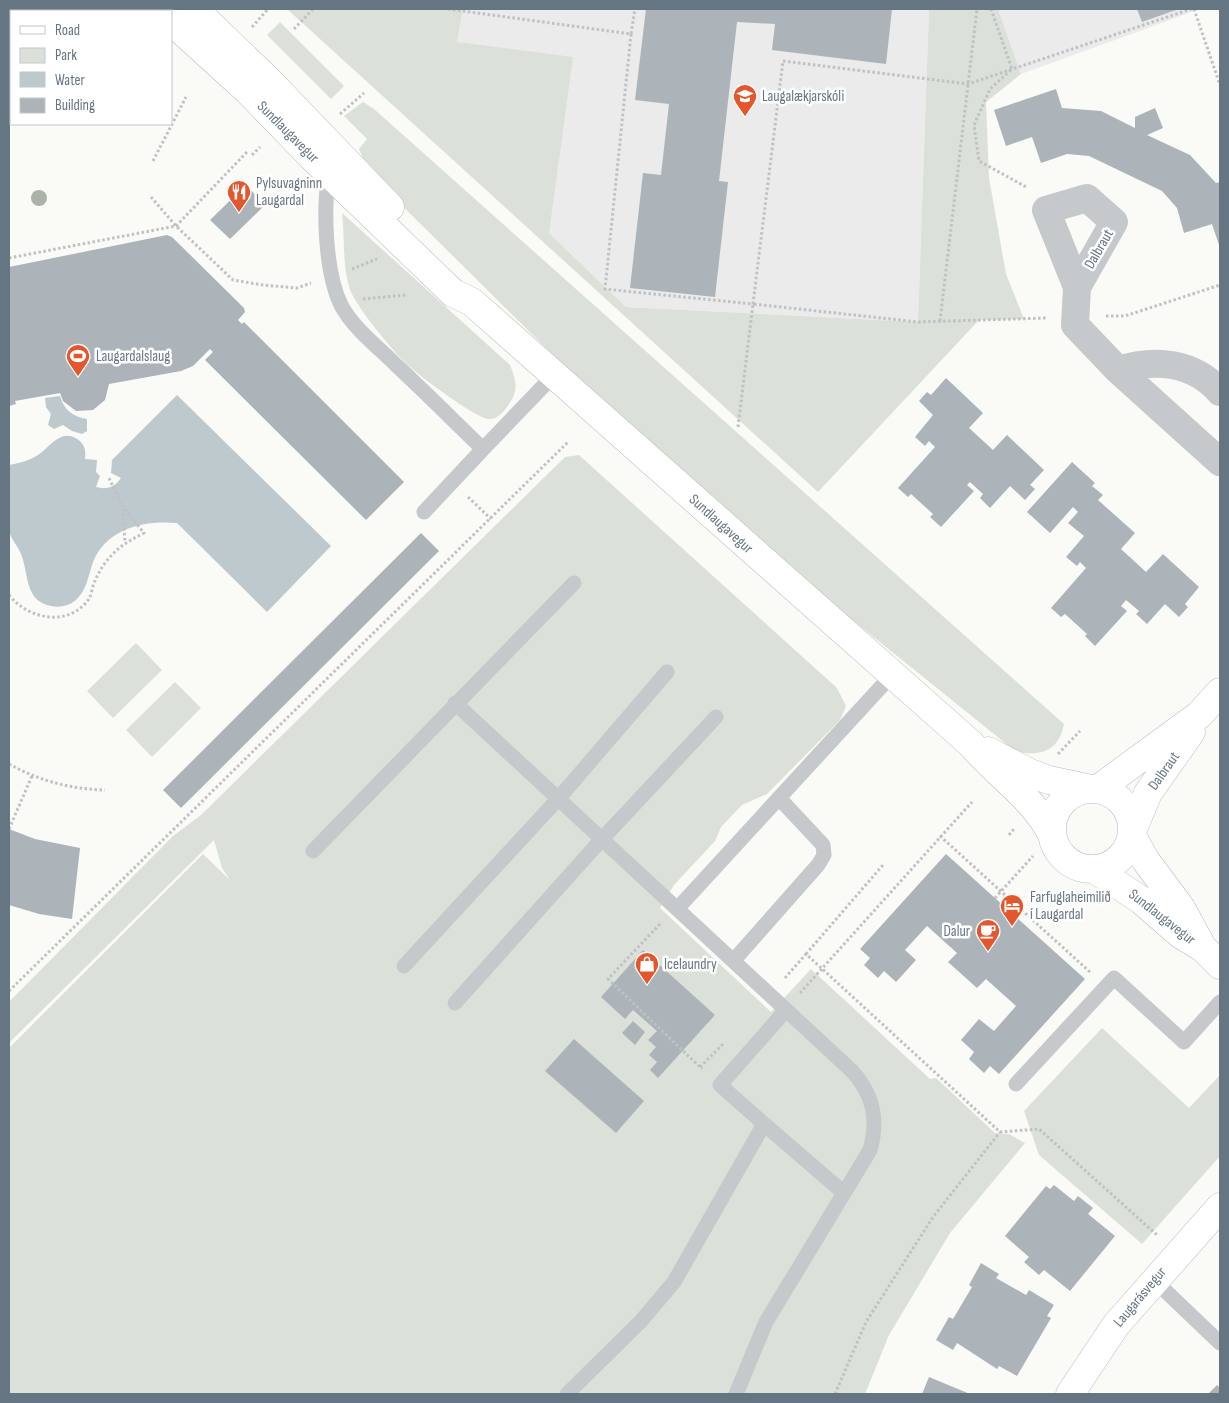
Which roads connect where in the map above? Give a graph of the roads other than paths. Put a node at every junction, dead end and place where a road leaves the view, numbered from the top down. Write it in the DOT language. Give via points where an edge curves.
graph roads {
  1 [pos="194,19"];
  2 [pos="330,173"];
  3 [pos="1077,287"];
  4 [pos="472,302"];
  5 [pos="1118,370"];
  6 [pos="554,375"];
  7 [pos="1220,392"];
  8 [pos="483,449"];
  9 [pos="1220,462"];
  10 [pos="424,512"];
  11 [pos="574,583"];
  12 [pos="666,672"];
  13 [pos="891,676"];
  14 [pos="1220,692"];
  15 [pos="455,703"];
  16 [pos="1199,715"];
  17 [pos="716,717"];
  18 [pos="971,744"];
  19 [pos="1094,789"];
  20 [pos="779,798"];
  21 [pos="558,799"];
  22 [pos="1133,832"];
  23 [pos="1052,835"];
  24 [pos="602,839"];
  25 [pos="313,851"];
  26 [pos="1094,869"];
  27 [pos="677,909"];
  28 [pos="1212,956"];
  29 [pos="734,960"];
  30 [pos="404,966"];
  31 [pos="1220,1002"];
  32 [pos="455,1003"];
  33 [pos="786,1010"];
  34 [pos="1016,1084"];
  35 [pos="764,1124"];
  36 [pos="844,1193"];
  37 [pos="1220,1207"];
  38 [pos="1154,1280"];
  39 [pos="1220,1343"];
  40 [pos="567,1394"];
  41 [pos="736,1394"];
  42 [pos="1070,1394"];
  1 -- 2 [label="street, Sundlaugavegur" via="248,91"];
  1 -- 4 [label="street, Sundlaugavegur" via="268,80 460,280"];
  2 -- 4 [label="street, Sundlaugavegur" via="453,293"];
  2 -- 8 [label="lane" via="325,216 332,278 340,302 360,330"];
  3 -- 3 [label="street, Dalbraut" via="1114,222 1087,198 1046,210"];
  3 -- 5 [label="street, Dalbraut" via="1075,325"];
  4 -- 6 [label="street, Sundlaugavegur"];
  5 -- 7 [label="street" via="1135,365 1169,364 1201,376"];
  5 -- 9 [label="street, Dalbraut"];
  6 -- 8 [label="lane"];
  6 -- 13 [label="street, Sundlaugavegur"];
  8 -- 10 [label="lane"];
  11 -- 15 [label="lane"];
  12 -- 21 [label="lane"];
  13 -- 18 [label="street, Sundlaugavegur"];
  13 -- 20 [label="lane"];
  14 -- 16 [label="street, Dalbraut"];
  15 -- 21 [label="lane"];
  15 -- 25 [label="lane"];
  16 -- 19 [label="street, Dalbraut"];
  16 -- 22 [label="street, Dalbraut" via="1148,793"];
  17 -- 24 [label="lane"];
  18 -- 19 [label="street, Sundlaugavegur" via="1049,780"];
  18 -- 23 [label="street, Sundlaugavegur" via="1045,820"];
  19 -- 22 [label="street, Sundlaugavegur" via="1109,792 1123,802 1131,817"];
  19 -- 23 [label="street" via="1072,794 1057,809"];
  20 -- 27 [label="lane"];
  20 -- 29 [label="lane" via="823,845 824,855"];
  21 -- 24 [label="lane"];
  21 -- 30 [label="lane"];
  22 -- 26 [label="street" via="1128,849 1119,859"];
  22 -- 28 [label="street, Sundlaugavegur" via="1146,861"];
  23 -- 26 [label="street, Sundlaugavegur" via="1063,856 1072,864"];
  24 -- 27 [label="lane"];
  24 -- 32 [label="lane"];
  26 -- 28 [label="street, Sundlaugavegur" via="1141,900 1180,934"];
  27 -- 29 [label="lane"];
  29 -- 33 [label="lane"];
  31 -- 34 [label="lane" via="1184,1042 1114,978"];
  33 -- 35 [label="lane" via="720,1085"];
  33 -- 36 [label="lane" via="852,1071 871,1100 874,1136 867,1157"];
  35 -- 36 [label="lane"];
  35 -- 40 [label="lane" via="674,1282 641,1321"];
  36 -- 41 [label="lane" via="766,1322"];
  37 -- 38 [label="street, Laugarásvegur"];
  38 -- 39 [label="lane"];
  38 -- 42 [label="street, Laugarásvegur" via="1116,1326"];
}
